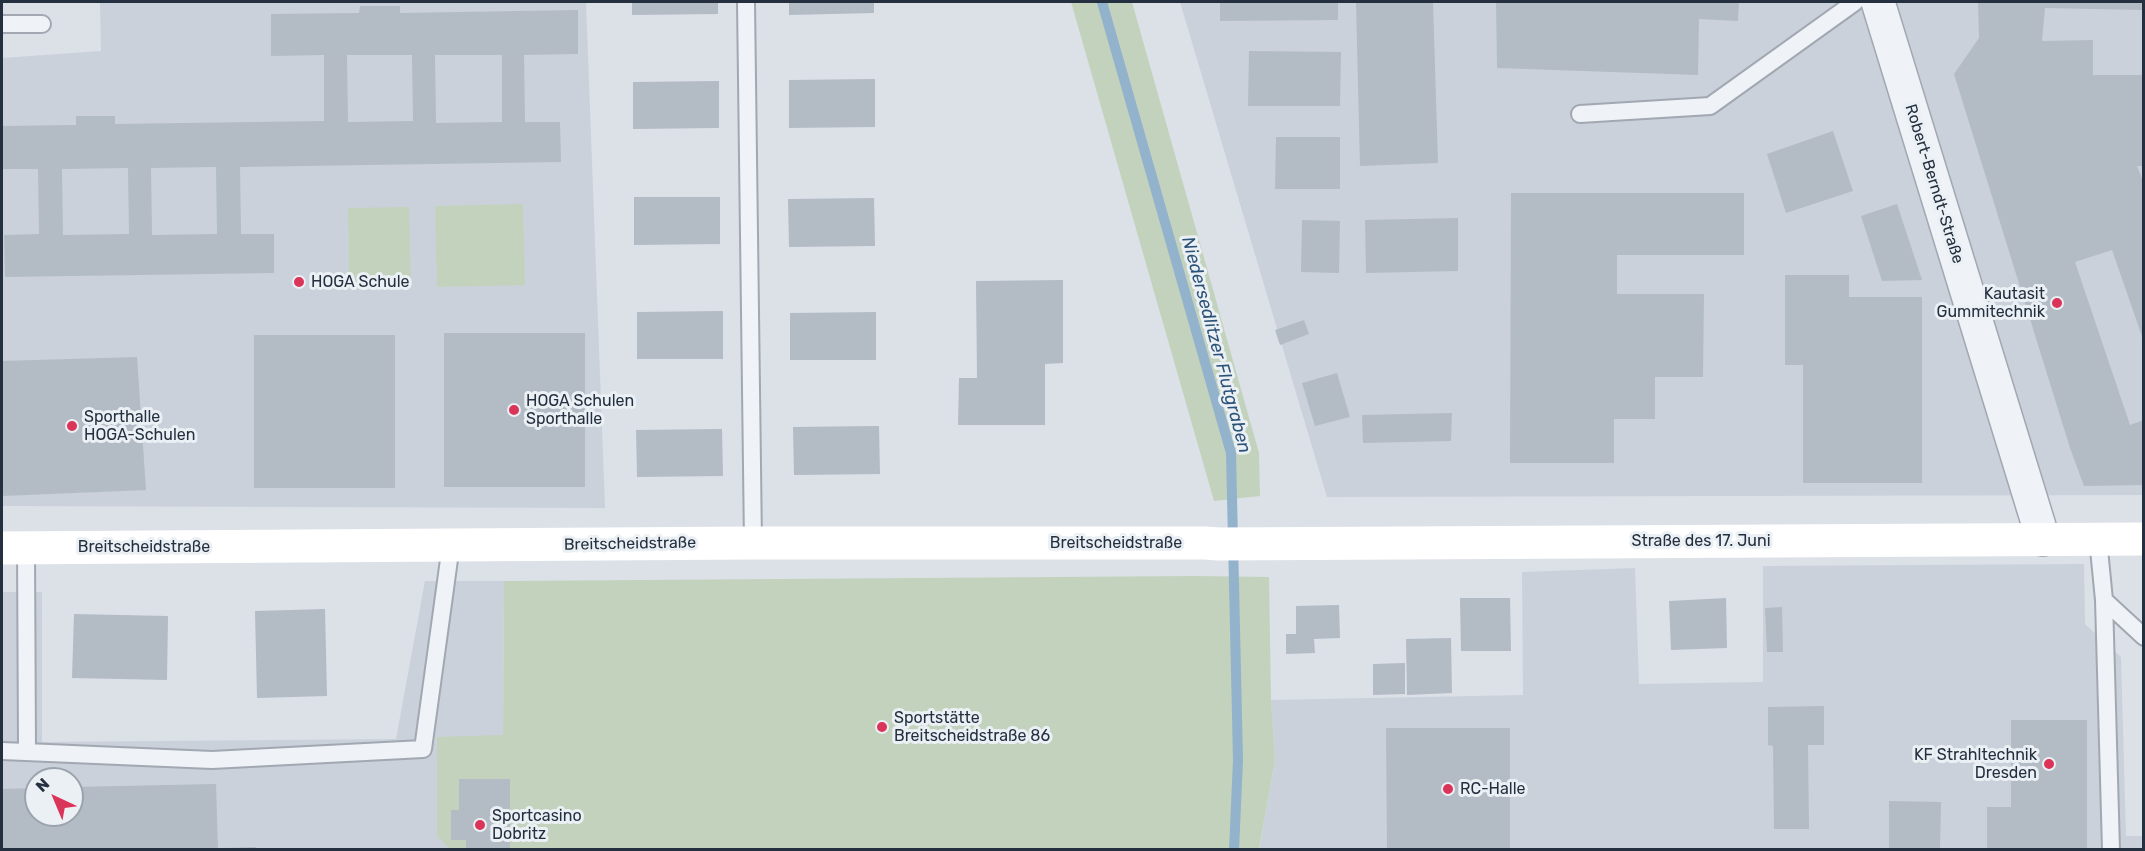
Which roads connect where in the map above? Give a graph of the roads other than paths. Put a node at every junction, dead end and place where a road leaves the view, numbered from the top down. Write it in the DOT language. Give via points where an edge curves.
graph roads {
  1 [pos="746,2"];
  2 [pos="1855,2"];
  3 [pos="1878,2"];
  4 [pos="2,24"];
  5 [pos="42,24"];
  6 [pos="1580,114"];
  7 [pos="2043,539"];
  8 [pos="2098,539"];
  9 [pos="2144,539"];
  10 [pos="753,543"];
  11 [pos="1258,543"];
  12 [pos="451,545"];
  13 [pos="14,548"];
  14 [pos="2104,600"];
  15 [pos="2144,636"];
  16 [pos="27,750"];
  17 [pos="2,751"];
  18 [pos="2111,849"];
  1 -- 10 [label="lane"];
  2 -- 6 [label="lane" via="1710,106"];
  3 -- 7 [label="street, Robert-Berndt-Straße"];
  4 -- 5 [label="lane"];
  7 -- 8 [label="street, Straße des 17. Juni"];
  7 -- 11 [label="street, Straße des 17. Juni"];
  8 -- 9 [label="street, Straße des 17. Juni"];
  8 -- 14 [label="lane"];
  10 -- 11 [label="street, Breitscheidstraße"];
  10 -- 12 [label="street, Breitscheidstraße"];
  12 -- 13 [label="street, Breitscheidstraße"];
  12 -- 16 [label="lane" via="423,749 212,760"];
  13 -- 16 [label="lane"];
  14 -- 15 [label="lane"];
  14 -- 18 [label="lane"];
  16 -- 17 [label="lane"];
}
